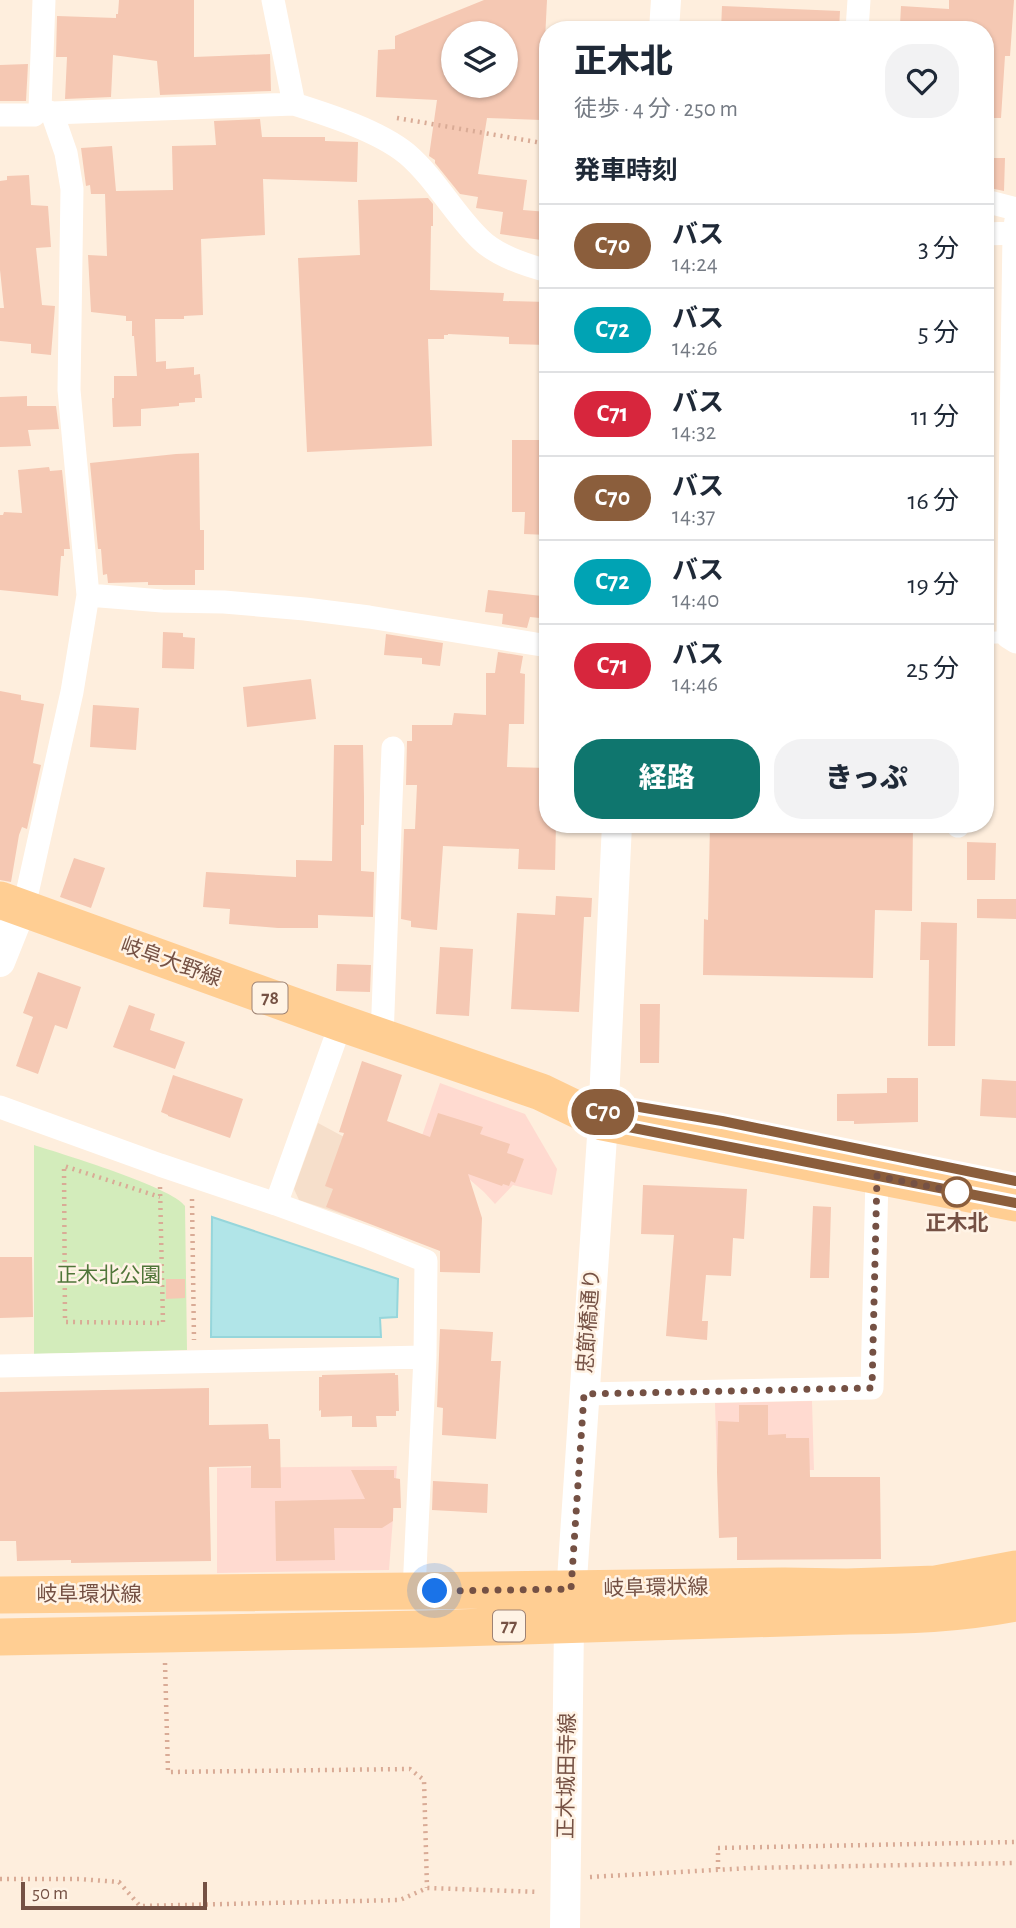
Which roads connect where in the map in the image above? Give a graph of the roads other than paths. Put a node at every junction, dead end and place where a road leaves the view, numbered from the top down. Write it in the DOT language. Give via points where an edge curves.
graph roads {
  1 [pos="44,0"];
  2 [pos="273,0"];
  3 [pos="859,0"];
  4 [pos="858,21"];
  5 [pos="295,104"];
  6 [pos="46,111"];
  7 [pos="0,116"];
  8 [pos="994,203"];
  9 [pos="1016,209"];
  10 [pos="1015,227"];
  11 [pos="994,232"];
  12 [pos="539,268"];
  13 [pos="1014,389"];
  14 [pos="88,594"];
  15 [pos="994,638"];
  16 [pos="1012,639"];
  17 [pos="539,645"];
  18 [pos="393,748"];
  19 [pos="617,833"];
  20 [pos="11,904"];
  21 [pos="0,962"];
  22 [pos="341,1023"];
  23 [pos="382,1038"];
  24 [pos="0,1107"];
  25 [pos="603,1112"];
  26 [pos="877,1176"];
  27 [pos="1016,1181"];
  28 [pos="1016,1203"];
  29 [pos="276,1204"];
  30 [pos="425,1357"];
  31 [pos="0,1366"];
  32 [pos="584,1394"];
  33 [pos="1016,1569"];
  34 [pos="414,1591"];
  35 [pos="0,1595"];
  36 [pos="1016,1603"];
  37 [pos="570,1607"];
  38 [pos="0,1637"];
  39 [pos="565,1928"];
  1 -- 6 [label="street"];
  2 -- 5 [label="street"];
  3 -- 4 [label="street"];
  5 -- 6 [label="street"];
  5 -- 12 [label="street" via="382,138 404,152 481,240 500,253"];
  6 -- 7 [label="street"];
  6 -- 14 [label="street" via="66,153 72,189 69,390"];
  8 -- 9 [label="street"];
  10 -- 11 [label="street"];
  10 -- 13 [label="street"];
  13 -- 16 [label="street"];
  14 -- 17 [label="street" via="305,609"];
  14 -- 20 [label="street" via="72,692 28,889"];
  15 -- 16 [label="lane"];
  18 -- 23 [label="street"];
  19 -- 25 [label="street, 忠節橋通り"];
  20 -- 21 [label="street"];
  20 -- 22 [label="main road, 岐阜大野線 / 78"];
  22 -- 23 [label="main road, 岐阜大野線 / 78"];
  22 -- 29 [label="street"];
  23 -- 25 [label="main road, 岐阜大野線 / 78"];
  24 -- 29 [label="street"];
  25 -- 26 [label="main road, 岐阜大野線 / 78"];
  25 -- 27 [label="main road, 岐阜大野線 / 78" via="722,1121"];
  25 -- 32 [label="street, 忠節橋通り"];
  26 -- 28 [label="main road, 岐阜大野線 / 78"];
  26 -- 32 [label="street" via="872,1388"];
  29 -- 30 [label="street" via="426,1261"];
  30 -- 31 [label="street"];
  30 -- 34 [label="street"];
  32 -- 37 [label="street, 忠節橋通り"];
  33 -- 37 [label="main road, 岐阜環状線 / 77" via="936,1584 784,1586"];
  34 -- 35 [label="main road, 岐阜環状線 / 77"];
  34 -- 37 [label="main road, 岐阜環状線 / 77"];
  36 -- 37 [label="main road, 岐阜環状線 / 77" via="916,1616"];
  37 -- 38 [label="main road, 岐阜環状線 / 77" via="424,1629"];
  37 -- 39 [label="street, 正木城田寺線"];
}
